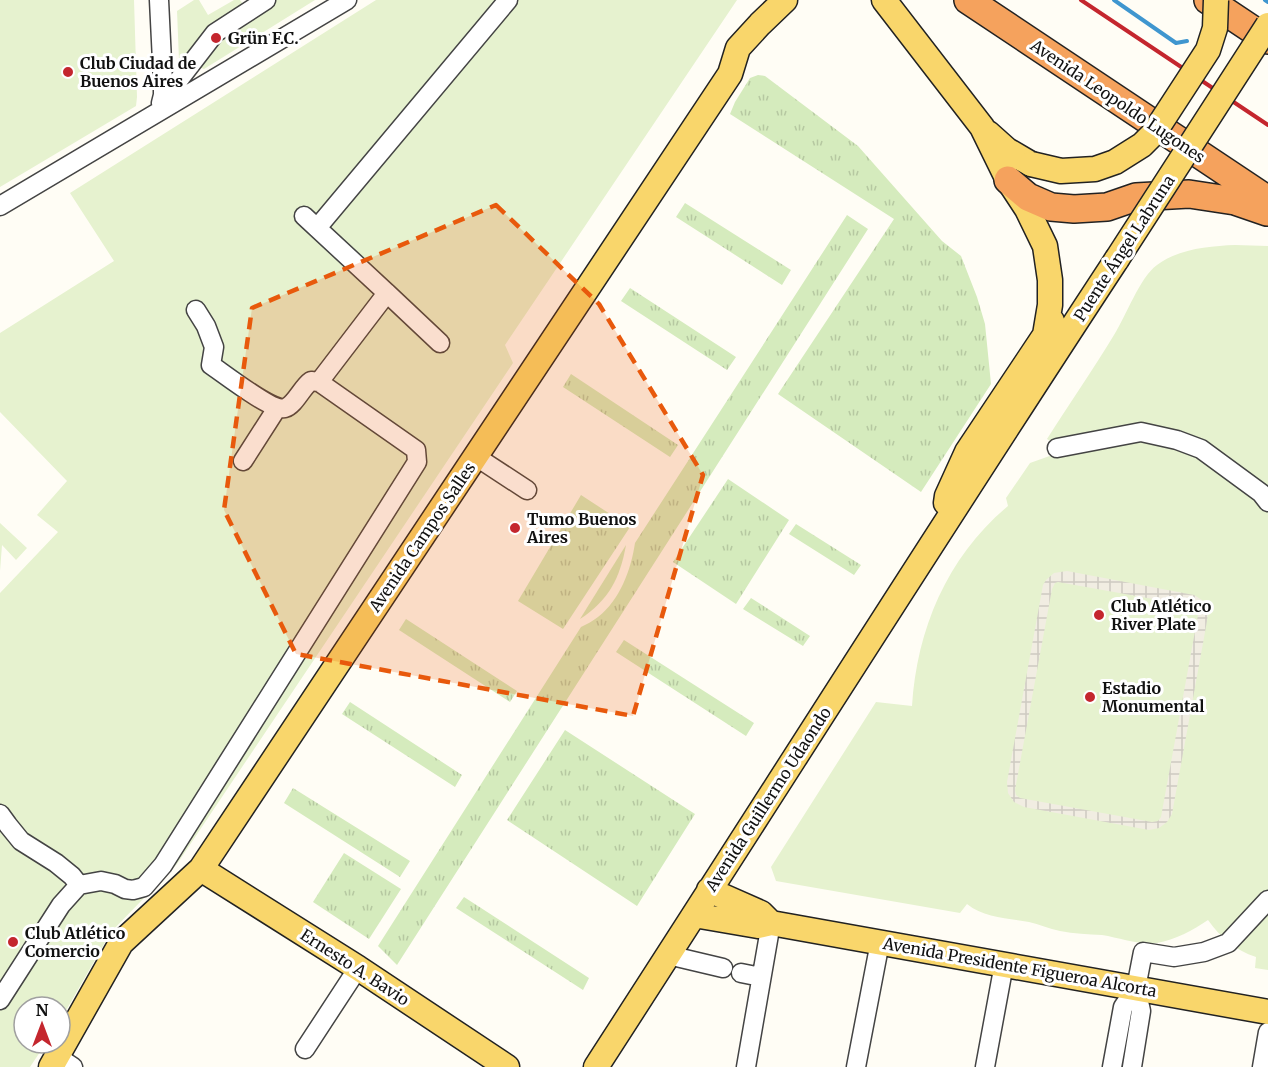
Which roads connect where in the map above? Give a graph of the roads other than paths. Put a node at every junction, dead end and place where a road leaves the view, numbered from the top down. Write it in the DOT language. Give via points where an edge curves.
graph roads {
  1 [pos="159,0"];
  2 [pos="266,0"];
  3 [pos="347,0"];
  4 [pos="508,0"];
  5 [pos="785,0"];
  6 [pos="884,0"];
  7 [pos="968,0"];
  8 [pos="1208,0"];
  9 [pos="1216,0"];
  10 [pos="1268,25"];
  11 [pos="1268,40"];
  12 [pos="161,103"];
  13 [pos="148,118"];
  14 [pos="982,127"];
  15 [pos="1008,180"];
  16 [pos="1268,200"];
  17 [pos="0,206"];
  18 [pos="1268,213"];
  19 [pos="387,293"];
  20 [pos="196,310"];
  21 [pos="1057,313"];
  22 [pos="1045,335"];
  23 [pos="440,343"];
  24 [pos="319,382"];
  25 [pos="277,408"];
  26 [pos="998,441"];
  27 [pos="1057,448"];
  28 [pos="475,456"];
  29 [pos="243,461"];
  30 [pos="527,490"];
  31 [pos="1268,502"];
  32 [pos="940,531"];
  33 [pos="0,814"];
  34 [pos="201,869"];
  35 [pos="79,885"];
  36 [pos="710,890"];
  37 [pos="1268,900"];
  38 [pos="694,915"];
  39 [pos="771,923"];
  40 [pos="880,942"];
  41 [pos="668,955"];
  42 [pos="1004,964"];
  43 [pos="357,968"];
  44 [pos="723,968"];
  45 [pos="741,972"];
  46 [pos="761,977"];
  47 [pos="1136,988"];
  48 [pos="0,1000"];
  49 [pos="1268,1012"];
  50 [pos="1268,1032"];
  51 [pos="305,1049"];
  52 [pos="61,1064"];
  53 [pos="507,1067"];
  54 [pos="596,1067"];
  55 [pos="746,1067"];
  56 [pos="856,1067"];
  57 [pos="985,1067"];
  58 [pos="1112,1067"];
  59 [pos="1132,1067"];
  60 [pos="1262,1067"];
  1 -- 12 [label="street"];
  2 -- 12 [label="street" via="215,33"];
  3 -- 13 [label="street"];
  4 -- 19 [label="street" via="310,222"];
  5 -- 28 [label="main road, Avenida Campos Salles" via="738,48 730,74"];
  6 -- 14 [label="main road"];
  7 -- 16 [label="highway, Avenida Leopoldo Lugones"];
  8 -- 11 [label="highway"];
  9 -- 14 [label="main road, bridge" via="1215,28 1208,50 1154,133 1115,162 1095,170 1061,171 1031,164 1006,150"];
  10 -- 26 [label="main road, Puente Ángel Labruna, bridge"];
  12 -- 13 [label="street"];
  13 -- 17 [label="street"];
  14 -- 15 [label="main road"];
  15 -- 18 [label="highway" via="1028,197 1051,207 1107,207 1136,197 1189,194 1236,201"];
  15 -- 22 [label="main road" via="1045,246 1050,280"];
  19 -- 23 [label="street"];
  19 -- 24 [label="street"];
  20 -- 25 [label="street" via="214,347 211,365"];
  21 -- 22 [label="main road, Avenida Guillermo Udaondo"];
  22 -- 32 [label="main road, Avenida Guillermo Udaondo" via="967,452 947,496"];
  24 -- 25 [label="street" via="311,381 291,404"];
  24 -- 35 [label="street" via="416,450 417,462 163,865 144,887 133,890 101,881"];
  25 -- 29 [label="street"];
  26 -- 32 [label="main road, Avenida Guillermo Udaondo"];
  27 -- 31 [label="street" via="1141,432 1177,440 1201,449"];
  28 -- 30 [label="street"];
  28 -- 34 [label="main road, Avenida Campos Salles"];
  32 -- 36 [label="main road, Avenida Guillermo Udaondo"];
  33 -- 35 [label="street" via="21,841 57,863"];
  34 -- 43 [label="main road, Ernesto A. Bavio"];
  34 -- 52 [label="main road, Avenida Campos Salles" via="121,943"];
  35 -- 48 [label="street" via="61,905"];
  36 -- 38 [label="main road, Avenida Guillermo Udaondo"];
  36 -- 39 [label="main road, Avenida Presidente Figueroa Alcorta" via="761,913"];
  37 -- 47 [label="street" via="1228,943 1204,952 1174,957 1137,946"];
  38 -- 39 [label="main road, Avenida Presidente Figueroa Alcorta" via="758,926"];
  38 -- 41 [label="main road, Avenida Guillermo Udaondo"];
  39 -- 40 [label="main road, Avenida Presidente Figueroa Alcorta"];
  39 -- 46 [label="street"];
  40 -- 42 [label="main road, Avenida Presidente Figueroa Alcorta"];
  40 -- 56 [label="street"];
  41 -- 44 [label="street"];
  41 -- 54 [label="main road, Avenida Guillermo Udaondo"];
  42 -- 47 [label="main road, Avenida Presidente Figueroa Alcorta"];
  42 -- 57 [label="street"];
  43 -- 51 [label="street"];
  43 -- 53 [label="main road, Ernesto A. Bavio"];
  45 -- 46 [label="street"];
  46 -- 55 [label="street"];
  47 -- 49 [label="main road, Avenida Presidente Figueroa Alcorta"];
  47 -- 58 [label="street" via="1123,1007"];
  47 -- 59 [label="street" via="1141,1011"];
  50 -- 60 [label="street"];
}
